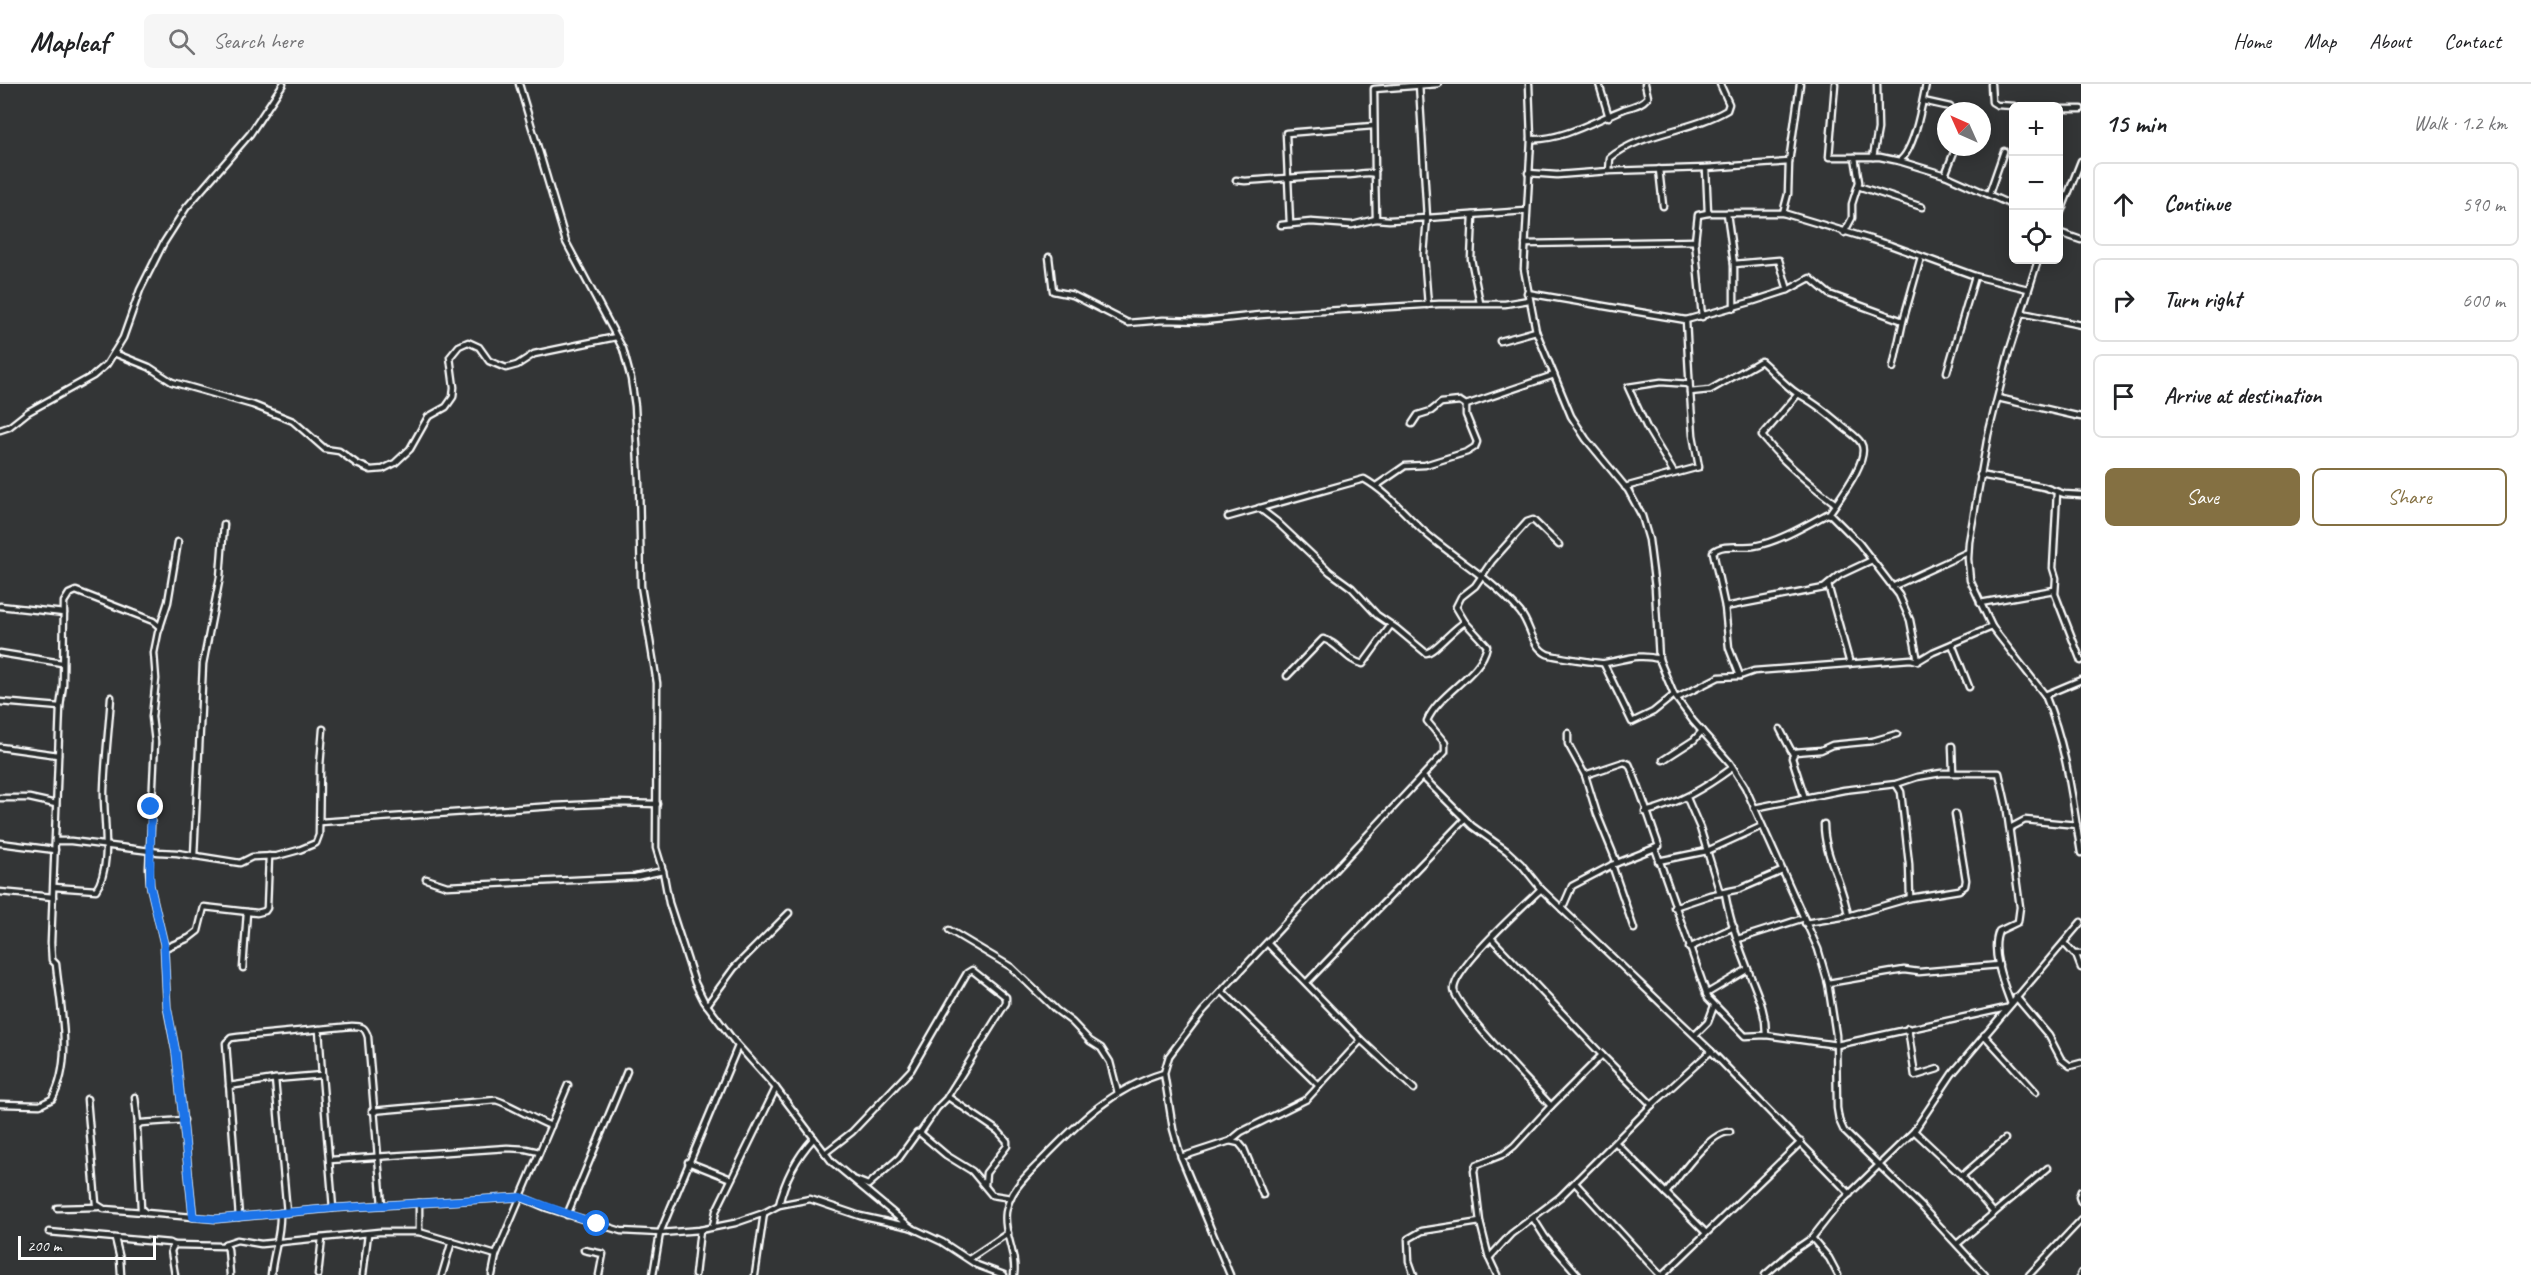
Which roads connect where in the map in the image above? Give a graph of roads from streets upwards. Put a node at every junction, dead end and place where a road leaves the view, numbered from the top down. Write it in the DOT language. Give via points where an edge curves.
graph roads {
  1 [pos="283,84"];
  2 [pos="519,84"];
  3 [pos="1438,84"];
  4 [pos="1529,84"];
  5 [pos="1599,84"];
  6 [pos="1645,84"];
  7 [pos="1720,84"];
  8 [pos="1800,84"];
  9 [pos="1835,84"];
  10 [pos="1877,84"];
  11 [pos="1926,84"];
  12 [pos="1990,84"];
  13 [pos="1419,85"];
  14 [pos="1374,87"];
  15 [pos="1923,101"];
  16 [pos="1937,104"];
  17 [pos="2009,106"];
  18 [pos="2063,109"];
  19 [pos="2081,109"];
  20 [pos="1609,117"];
  21 [pos="1373,126"];
  22 [pos="1531,139"];
  23 [pos="2004,151"];
  24 [pos="1952,156"];
  25 [pos="1855,157"];
  26 [pos="1873,157"];
  27 [pos="1899,161"];
  28 [pos="2081,161"];
  29 [pos="1789,162"];
  30 [pos="1706,168"];
  31 [pos="1659,169"];
  32 [pos="1609,171"];
  33 [pos="1528,173"];
  34 [pos="1375,174"];
  35 [pos="1945,175"];
  36 [pos="1288,178"];
  37 [pos="1236,180"];
  38 [pos="1858,186"];
  39 [pos="1989,194"];
  40 [pos="2009,204"];
  41 [pos="1663,206"];
  42 [pos="1922,207"];
  43 [pos="2062,210"];
  44 [pos="1526,211"];
  45 [pos="1708,213"];
  46 [pos="1727,213"];
  47 [pos="1783,213"];
  48 [pos="1473,215"];
  49 [pos="1427,218"];
  50 [pos="1376,219"];
  51 [pos="1290,224"];
  52 [pos="1281,225"];
  53 [pos="1844,233"];
  54 [pos="2063,234"];
  55 [pos="2081,240"];
  56 [pos="1695,241"];
  57 [pos="1525,244"];
  58 [pos="1049,257"];
  59 [pos="1921,257"];
  60 [pos="1734,264"];
  61 [pos="2037,264"];
  62 [pos="1975,276"];
  63 [pos="2028,289"];
  64 [pos="1788,290"];
  65 [pos="1527,293"];
  66 [pos="1529,300"];
  67 [pos="1480,303"];
  68 [pos="1428,305"];
  69 [pos="1734,308"];
  70 [pos="2022,313"];
  71 [pos="1702,317"];
  72 [pos="1686,320"];
  73 [pos="1903,321"];
  74 [pos="2081,325"];
  75 [pos="1536,331"];
  76 [pos="615,337"];
  77 [pos="1500,341"];
  78 [pos="114,353"];
  79 [pos="1893,368"];
  80 [pos="1947,372"];
  81 [pos="1554,375"];
  82 [pos="1689,384"];
  83 [pos="1690,392"];
  84 [pos="1798,394"];
  85 [pos="1998,398"];
  86 [pos="1466,405"];
  87 [pos="2081,417"];
  88 [pos="1412,424"];
  89 [pos="0,430"];
  90 [pos="1674,473"];
  91 [pos="1980,475"];
  92 [pos="1376,486"];
  93 [pos="1625,487"];
  94 [pos="2057,492"];
  95 [pos="2081,495"];
  96 [pos="1836,504"];
  97 [pos="1259,508"];
  98 [pos="1829,514"];
  99 [pos="1228,518"];
  100 [pos="224,524"];
  101 [pos="178,542"];
  102 [pos="1560,545"];
  103 [pos="1968,552"];
  104 [pos="1872,560"];
  105 [pos="1481,577"];
  106 [pos="1828,585"];
  107 [pos="1892,587"];
  108 [pos="2054,590"];
  109 [pos="1980,603"];
  110 [pos="0,606"];
  111 [pos="1725,607"];
  112 [pos="64,613"];
  113 [pos="1464,622"];
  114 [pos="1391,626"];
  115 [pos="160,627"];
  116 [pos="1992,627"];
  117 [pos="1952,644"];
  118 [pos="0,652"];
  119 [pos="1659,659"];
  120 [pos="1918,661"];
  121 [pos="2081,661"];
  122 [pos="62,663"];
  123 [pos="1604,664"];
  124 [pos="1850,664"];
  125 [pos="1287,676"];
  126 [pos="1740,676"];
  127 [pos="2081,680"];
  128 [pos="1968,687"];
  129 [pos="2044,695"];
  130 [pos="111,697"];
  131 [pos="1676,697"];
  132 [pos="0,702"];
  133 [pos="60,707"];
  134 [pos="323,729"];
  135 [pos="1780,729"];
  136 [pos="1702,731"];
  137 [pos="1568,733"];
  138 [pos="1897,734"];
  139 [pos="1952,746"];
  140 [pos="0,747"];
  141 [pos="1793,754"];
  142 [pos="58,755"];
  143 [pos="1663,759"];
  144 [pos="1732,768"];
  145 [pos="1953,772"];
  146 [pos="1585,775"];
  147 [pos="1424,777"];
  148 [pos="1896,784"];
  149 [pos="0,798"];
  150 [pos="1687,798"];
  151 [pos="1805,798"];
  152 [pos="57,804"];
  153 [pos="657,804"];
  154 [pos="1754,808"];
  155 [pos="1645,812"];
  156 [pos="1954,814"];
  157 [pos="1465,819"];
  158 [pos="320,822"];
  159 [pos="1824,824"];
  160 [pos="2077,825"];
  161 [pos="1762,826"];
  162 [pos="2010,828"];
  163 [pos="56,841"];
  164 [pos="0,843"];
  165 [pos="106,844"];
  166 [pos="1654,848"];
  167 [pos="55,850"];
  168 [pos="150,851"];
  169 [pos="1707,851"];
  170 [pos="2081,853"];
  171 [pos="194,856"];
  172 [pos="269,856"];
  173 [pos="1658,861"];
  174 [pos="1615,864"];
  175 [pos="663,871"];
  176 [pos="1782,871"];
  177 [pos="426,879"];
  178 [pos="54,887"];
  179 [pos="1541,889"];
  180 [pos="0,892"];
  181 [pos="1723,893"];
  182 [pos="53,897"];
  183 [pos="1910,898"];
  184 [pos="1674,907"];
  185 [pos="1562,909"];
  186 [pos="247,912"];
  187 [pos="789,913"];
  188 [pos="1848,916"];
  189 [pos="1804,921"];
  190 [pos="2081,922"];
  191 [pos="1734,927"];
  192 [pos="1635,929"];
  193 [pos="949,930"];
  194 [pos="1492,939"];
  195 [pos="1738,939"];
  196 [pos="1267,943"];
  197 [pos="2064,943"];
  198 [pos="165,948"];
  199 [pos="1689,948"];
  200 [pos="2078,955"];
  201 [pos="1999,965"];
  202 [pos="2081,968"];
  203 [pos="243,969"];
  204 [pos="1748,969"];
  205 [pos="1307,982"];
  206 [pos="1828,983"];
  207 [pos="1222,991"];
  208 [pos="1706,994"];
  209 [pos="2016,997"];
  210 [pos="2011,1004"];
  211 [pos="707,1005"];
  212 [pos="1713,1006"];
  213 [pos="2006,1008"];
  214 [pos="1908,1028"];
  215 [pos="319,1029"];
  216 [pos="1695,1035"];
  217 [pos="1766,1035"];
  218 [pos="1984,1035"];
  219 [pos="1361,1040"];
  220 [pos="1837,1045"];
  221 [pos="738,1046"];
  222 [pos="1711,1051"];
  223 [pos="1602,1055"];
  224 [pos="2081,1063"];
  225 [pos="1938,1069"];
  226 [pos="627,1071"];
  227 [pos="1164,1073"];
  228 [pos="322,1075"];
  229 [pos="275,1079"];
  230 [pos="568,1085"];
  231 [pos="230,1086"];
  232 [pos="1319,1086"];
  233 [pos="776,1088"];
  234 [pos="1414,1089"];
  235 [pos="2036,1092"];
  236 [pos="1118,1093"];
  237 [pos="135,1097"];
  238 [pos="948,1097"];
  239 [pos="87,1099"];
  240 [pos="0,1104"];
  241 [pos="1652,1105"];
  242 [pos="1551,1106"];
  243 [pos="372,1111"];
  244 [pos="184,1120"];
  245 [pos="138,1124"];
  246 [pos="551,1126"];
  247 [pos="1914,1131"];
  248 [pos="1730,1132"];
  249 [pos="920,1133"];
  250 [pos="814,1138"];
  251 [pos="2005,1139"];
  252 [pos="1230,1141"];
  253 [pos="1801,1142"];
  254 [pos="1616,1143"];
  255 [pos="539,1152"];
  256 [pos="825,1153"];
  257 [pos="1180,1157"];
  258 [pos="377,1159"];
  259 [pos="330,1160"];
  260 [pos="688,1162"];
  261 [pos="1880,1166"];
  262 [pos="2048,1168"];
  263 [pos="1962,1176"];
  264 [pos="850,1178"];
  265 [pos="731,1179"];
  266 [pos="1575,1183"];
  267 [pos="985,1185"];
  268 [pos="2081,1191"];
  269 [pos="1666,1193"];
  270 [pos="1851,1194"];
  271 [pos="1263,1195"];
  272 [pos="521,1197"];
  273 [pos="1011,1198"];
  274 [pos="2081,1202"];
  275 [pos="418,1203"];
  276 [pos="382,1205"];
  277 [pos="778,1205"];
  278 [pos="98,1207"];
  279 [pos="57,1208"];
  280 [pos="333,1208"];
  281 [pos="143,1212"];
  282 [pos="280,1213"];
  283 [pos="287,1213"];
  284 [pos="764,1213"];
  285 [pos="1994,1213"];
  286 [pos="567,1215"];
  287 [pos="193,1217"];
  288 [pos="239,1217"];
  289 [pos="1533,1218"];
  290 [pos="2081,1220"];
  291 [pos="1480,1222"];
  292 [pos="712,1226"];
  293 [pos="910,1227"];
  294 [pos="700,1230"];
  295 [pos="49,1232"];
  296 [pos="419,1232"];
  297 [pos="660,1233"];
  298 [pos="1008,1233"];
  299 [pos="1706,1233"];
  300 [pos="368,1234"];
  301 [pos="115,1238"];
  302 [pos="322,1238"];
  303 [pos="1812,1238"];
  304 [pos="278,1241"];
  305 [pos="452,1241"];
  306 [pos="225,1244"];
  307 [pos="1958,1244"];
  308 [pos="174,1245"];
  309 [pos="584,1250"];
  310 [pos="496,1255"];
  311 [pos="1489,1258"];
  312 [pos="969,1259"];
  313 [pos="120,1275"];
  314 [pos="175,1275"];
  315 [pos="230,1275"];
  316 [pos="271,1275"];
  317 [pos="318,1275"];
  318 [pos="363,1275"];
  319 [pos="442,1275"];
  320 [pos="492,1275"];
  321 [pos="599,1275"];
  322 [pos="653,1275"];
  323 [pos="695,1275"];
  324 [pos="755,1275"];
  325 [pos="1004,1275"];
  326 [pos="1014,1275"];
  327 [pos="1230,1275"];
  328 [pos="1414,1275"];
  329 [pos="1497,1275"];
  330 [pos="1578,1275"];
  331 [pos="1661,1275"];
  332 [pos="1765,1275"];
  333 [pos="1838,1275"];
  334 [pos="1985,1275"];
  335 [pos="2029,1275"];
  1 -- 78 [label="street" via="250,134 192,201 163,244"];
  2 -- 76 [label="street" via="567,242"];
  3 -- 13 [label="street"];
  4 -- 22 [label="street"];
  5 -- 20 [label="street"];
  6 -- 20 [label="street" via="1646,100"];
  7 -- 32 [label="street" via="1729,104 1727,110 1618,152 1610,158"];
  8 -- 29 [label="street"];
  9 -- 25 [label="street" via="1829,157"];
  10 -- 26 [label="street" via="1878,129"];
  11 -- 15 [label="street"];
  12 -- 17 [label="street" via="1992,102"];
  13 -- 14 [label="street"];
  13 -- 49 [label="street"];
  14 -- 21 [label="street"];
  15 -- 16 [label="street"];
  15 -- 27 [label="street" via="1912,141"];
  18 -- 19 [label="street"];
  20 -- 22 [label="street" via="1559,135"];
  21 -- 34 [label="street"];
  21 -- 36 [label="street" via="1286,133"];
  22 -- 33 [label="street"];
  23 -- 39 [label="street"];
  24 -- 35 [label="street"];
  25 -- 26 [label="street"];
  25 -- 38 [label="street"];
  26 -- 27 [label="street"];
  27 -- 35 [label="street"];
  28 -- 43 [label="street"];
  29 -- 30 [label="street"];
  29 -- 47 [label="street"];
  30 -- 31 [label="street"];
  30 -- 45 [label="street"];
  31 -- 32 [label="street"];
  31 -- 41 [label="street"];
  32 -- 33 [label="street"];
  33 -- 44 [label="street"];
  34 -- 36 [label="street"];
  34 -- 50 [label="street"];
  35 -- 39 [label="street"];
  36 -- 37 [label="street"];
  36 -- 51 [label="street"];
  38 -- 42 [label="street"];
  38 -- 53 [label="street" via="1852,218"];
  39 -- 40 [label="street"];
  44 -- 48 [label="street"];
  44 -- 57 [label="street"];
  45 -- 46 [label="street"];
  45 -- 56 [label="street" via="1696,217"];
  46 -- 47 [label="street"];
  46 -- 60 [label="street"];
  47 -- 53 [label="street"];
  48 -- 49 [label="street"];
  48 -- 67 [label="street" via="1471,259"];
  49 -- 50 [label="street"];
  49 -- 68 [label="street" via="1424,254"];
  50 -- 51 [label="street" via="1352,225"];
  51 -- 52 [label="street"];
  53 -- 59 [label="street"];
  54 -- 55 [label="street"];
  56 -- 57 [label="street"];
  56 -- 71 [label="street"];
  57 -- 65 [label="street"];
  58 -- 68 [label="street" via="1053,291 1073,295 1128,323"];
  59 -- 62 [label="street"];
  59 -- 73 [label="street"];
  60 -- 64 [label="street" via="1779,260"];
  60 -- 69 [label="street"];
  61 -- 63 [label="street"];
  62 -- 63 [label="street"];
  62 -- 80 [label="street"];
  63 -- 70 [label="street"];
  64 -- 69 [label="street"];
  64 -- 73 [label="street" via="1810,278 1829,294"];
  65 -- 66 [label="street"];
  65 -- 72 [label="street"];
  66 -- 67 [label="street"];
  66 -- 75 [label="street"];
  67 -- 68 [label="street"];
  69 -- 71 [label="street"];
  70 -- 74 [label="street"];
  70 -- 85 [label="street"];
  71 -- 72 [label="street"];
  72 -- 82 [label="street"];
  73 -- 79 [label="street"];
  75 -- 77 [label="street"];
  75 -- 81 [label="street"];
  76 -- 78 [label="street" via="534,354 506,368 489,361 468,342 459,345 450,357 454,387 446,407 428,417 410,449 395,463 371,470 339,451 325,449 293,421 172,382"];
  76 -- 153 [label="street" via="623,349 635,406 641,586 657,683"];
  78 -- 89 [label="street" via="93,376"];
  81 -- 86 [label="street"];
  81 -- 93 [label="street" via="1578,427"];
  82 -- 83 [label="street"];
  82 -- 90 [label="street" via="1661,382 1628,387"];
  83 -- 84 [label="street" via="1710,390 1761,361"];
  83 -- 90 [label="street" via="1699,467"];
  84 -- 96 [label="street" via="1815,402 1862,444 1864,454"];
  84 -- 96 [label="street" via="1762,436 1807,482"];
  85 -- 87 [label="street"];
  85 -- 91 [label="street"];
  86 -- 88 [label="street" via="1460,400 1441,403 1418,415"];
  86 -- 92 [label="street" via="1477,442 1475,447 1425,465 1405,466"];
  90 -- 93 [label="street"];
  91 -- 94 [label="street"];
  91 -- 103 [label="street"];
  92 -- 97 [label="street" via="1364,479"];
  92 -- 105 [label="street" via="1429,536"];
  93 -- 119 [label="street" via="1642,516 1649,540"];
  94 -- 95 [label="street"];
  94 -- 108 [label="street"];
  96 -- 98 [label="street"];
  97 -- 99 [label="street"];
  97 -- 114 [label="street"];
  98 -- 104 [label="street"];
  98 -- 111 [label="street" via="1769,542 1717,548 1712,555"];
  100 -- 171 [label="street" via="220,578 203,664"];
  101 -- 115 [label="street"];
  102 -- 105 [label="street" via="1530,520"];
  103 -- 107 [label="street"];
  103 -- 109 [label="street" via="1970,580"];
  104 -- 106 [label="street" via="1840,574"];
  104 -- 107 [label="street"];
  105 -- 113 [label="street" via="1456,607"];
  105 -- 123 [label="street" via="1519,611 1537,645 1547,654"];
  106 -- 111 [label="street"];
  106 -- 124 [label="street"];
  107 -- 120 [label="street" via="1910,620"];
  108 -- 109 [label="street"];
  108 -- 121 [label="street"];
  109 -- 116 [label="street"];
  110 -- 112 [label="street"];
  111 -- 126 [label="street" via="1729,648"];
  112 -- 115 [label="street" via="65,597 76,591"];
  112 -- 122 [label="street"];
  113 -- 114 [label="street" via="1428,654"];
  113 -- 147 [label="street" via="1484,642 1486,651 1470,674 1429,716 1427,721 1446,746"];
  114 -- 125 [label="street" via="1362,664 1323,639"];
  115 -- 168 [label="street" via="154,652"];
  116 -- 117 [label="street"];
  116 -- 129 [label="street"];
  117 -- 120 [label="street"];
  117 -- 128 [label="street"];
  118 -- 122 [label="street"];
  119 -- 123 [label="street" via="1645,655"];
  119 -- 131 [label="street"];
  120 -- 124 [label="street"];
  122 -- 133 [label="street"];
  123 -- 131 [label="street" via="1632,722"];
  124 -- 126 [label="street" via="1754,671"];
  126 -- 131 [label="street" via="1719,677"];
  127 -- 129 [label="street"];
  129 -- 160 [label="street" via="2067,759"];
  130 -- 165 [label="street" via="104,791"];
  131 -- 136 [label="street"];
  132 -- 133 [label="street"];
  133 -- 142 [label="street"];
  134 -- 158 [label="street"];
  135 -- 141 [label="street"];
  136 -- 143 [label="street"];
  136 -- 144 [label="street"];
  137 -- 146 [label="street" via="1568,744"];
  138 -- 141 [label="street"];
  139 -- 145 [label="street"];
  140 -- 142 [label="street"];
  141 -- 151 [label="street"];
  142 -- 152 [label="street"];
  144 -- 150 [label="street"];
  144 -- 154 [label="street"];
  145 -- 148 [label="street"];
  145 -- 162 [label="street" via="1999,773"];
  146 -- 155 [label="street" via="1624,762 1629,764"];
  146 -- 174 [label="street"];
  147 -- 157 [label="street"];
  147 -- 196 [label="street"];
  148 -- 151 [label="street"];
  148 -- 183 [label="street" via="1909,864"];
  149 -- 152 [label="street" via="30,798"];
  150 -- 155 [label="street"];
  150 -- 169 [label="street"];
  151 -- 154 [label="street"];
  152 -- 163 [label="street"];
  153 -- 158 [label="street" via="616,802"];
  153 -- 175 [label="street" via="656,848"];
  154 -- 161 [label="street"];
  155 -- 166 [label="street" via="1659,846"];
  156 -- 183 [label="street" via="1965,886"];
  157 -- 179 [label="street" via="1508,851"];
  157 -- 205 [label="street"];
  158 -- 172 [label="street" via="316,843"];
  159 -- 188 [label="street" via="1824,839"];
  160 -- 162 [label="street" via="2025,820"];
  160 -- 170 [label="street"];
  161 -- 169 [label="street"];
  161 -- 176 [label="street"];
  162 -- 201 [label="street" via="2020,907 2018,922 1997,934"];
  163 -- 165 [label="street"];
  163 -- 167 [label="street"];
  164 -- 167 [label="street"];
  165 -- 168 [label="street"];
  165 -- 178 [label="street" via="96,890"];
  166 -- 173 [label="street"];
  166 -- 174 [label="street"];
  167 -- 178 [label="street"];
  168 -- 171 [label="street"];
  168 -- 198 [label="street" via="150,885"];
  169 -- 173 [label="street"];
  169 -- 181 [label="street"];
  171 -- 172 [label="street" via="240,863 252,857"];
  172 -- 186 [label="street" via="267,908"];
  173 -- 184 [label="street"];
  174 -- 185 [label="street" via="1572,886"];
  174 -- 192 [label="street"];
  175 -- 177 [label="street" via="635,877 447,886"];
  175 -- 211 [label="street" via="686,956"];
  176 -- 181 [label="street"];
  176 -- 189 [label="street"];
  178 -- 182 [label="street"];
  179 -- 185 [label="street"];
  179 -- 194 [label="street"];
  180 -- 182 [label="street"];
  181 -- 184 [label="street"];
  181 -- 191 [label="street"];
  182 -- 240 [label="street" via="52,960 56,964 65,1035 56,1093 47,1104"];
  183 -- 188 [label="street"];
  184 -- 199 [label="street"];
  185 -- 216 [label="street"];
  186 -- 198 [label="street" via="204,908 198,931"];
  186 -- 203 [label="street"];
  187 -- 211 [label="street" via="734,968"];
  188 -- 189 [label="street"];
  189 -- 195 [label="street"];
  189 -- 206 [label="street"];
  190 -- 197 [label="street"];
  191 -- 195 [label="street"];
  191 -- 199 [label="street"];
  193 -- 236 [label="street" via="1011,967 1101,1048 1110,1062"];
  194 -- 223 [label="street"];
  194 -- 242 [label="street" via="1464,967 1454,989 1455,997"];
  195 -- 204 [label="street"];
  196 -- 205 [label="street"];
  196 -- 207 [label="street"];
  197 -- 200 [label="street"];
  197 -- 209 [label="street"];
  198 -- 244 [label="street" via="167,1006"];
  199 -- 208 [label="street"];
  200 -- 202 [label="street"];
  201 -- 206 [label="street" via="1904,970"];
  201 -- 210 [label="street"];
  204 -- 208 [label="street"];
  204 -- 217 [label="street" via="1766,1015"];
  205 -- 219 [label="street"];
  206 -- 220 [label="street"];
  207 -- 227 [label="street" via="1174,1049"];
  207 -- 232 [label="street"];
  208 -- 212 [label="street"];
  209 -- 210 [label="street"];
  209 -- 224 [label="street" via="2049,1036 2061,1059 2070,1066"];
  210 -- 213 [label="street"];
  211 -- 221 [label="street"];
  212 -- 216 [label="street" via="1708,1022"];
  212 -- 217 [label="street" via="1745,1036"];
  213 -- 214 [label="street"];
  213 -- 218 [label="street"];
  214 -- 220 [label="street"];
  214 -- 225 [label="street" via="1915,1076"];
  215 -- 228 [label="street"];
  215 -- 231 [label="street" via="231,1038 224,1051"];
  215 -- 243 [label="street" via="366,1029"];
  216 -- 222 [label="street"];
  217 -- 220 [label="street"];
  218 -- 235 [label="street"];
  218 -- 247 [label="street" via="1936,1095"];
  219 -- 232 [label="street"];
  219 -- 234 [label="street"];
  220 -- 261 [label="street" via="1839,1120 1855,1144"];
  221 -- 233 [label="street"];
  221 -- 260 [label="street"];
  222 -- 241 [label="street"];
  222 -- 253 [label="street"];
  223 -- 241 [label="street"];
  223 -- 242 [label="street"];
  226 -- 286 [label="street"];
  227 -- 236 [label="street"];
  227 -- 257 [label="street"];
  228 -- 229 [label="street"];
  228 -- 259 [label="street"];
  229 -- 231 [label="street"];
  229 -- 283 [label="street"];
  230 -- 246 [label="street"];
  231 -- 288 [label="street"];
  232 -- 252 [label="street" via="1307,1099"];
  233 -- 250 [label="street"];
  233 -- 265 [label="street"];
  236 -- 273 [label="street" via="1070,1130 1022,1180"];
  237 -- 245 [label="street"];
  238 -- 249 [label="street"];
  238 -- 256 [label="street" via="1006,1000 971,969 911,1070 852,1132"];
  238 -- 267 [label="street" via="1007,1141 986,1173"];
  239 -- 278 [label="street"];
  241 -- 254 [label="street"];
  242 -- 291 [label="street" via="1504,1154 1476,1166"];
  243 -- 246 [label="street" via="496,1100"];
  243 -- 258 [label="street"];
  244 -- 245 [label="street"];
  244 -- 287 [label="street"];
  245 -- 281 [label="street"];
  246 -- 255 [label="street"];
  247 -- 261 [label="street"];
  247 -- 263 [label="street"];
  248 -- 269 [label="street" via="1713,1137"];
  249 -- 264 [label="street" via="868,1185"];
  249 -- 267 [label="street"];
  250 -- 256 [label="street"];
  250 -- 277 [label="street" via="798,1156"];
  251 -- 263 [label="street"];
  252 -- 257 [label="street"];
  252 -- 271 [label="street" via="1244,1149"];
  253 -- 270 [label="street"];
  253 -- 299 [label="street"];
  254 -- 266 [label="street"];
  254 -- 269 [label="street"];
  255 -- 258 [label="street" via="507,1148"];
  255 -- 272 [label="street"];
  256 -- 264 [label="street"];
  257 -- 327 [label="street"];
  258 -- 259 [label="street"];
  258 -- 276 [label="street"];
  259 -- 280 [label="street"];
  260 -- 265 [label="street"];
  260 -- 297 [label="street"];
  261 -- 270 [label="street"];
  261 -- 307 [label="street"];
  262 -- 285 [label="street"];
  263 -- 285 [label="street"];
  264 -- 293 [label="street"];
  265 -- 292 [label="street"];
  266 -- 289 [label="street"];
  266 -- 331 [label="street"];
  267 -- 273 [label="street" via="996,1197"];
  268 -- 274 [label="street"];
  269 -- 299 [label="street"];
  270 -- 303 [label="street"];
  272 -- 275 [label="street"];
  272 -- 286 [label="street"];
  272 -- 310 [label="street"];
  273 -- 298 [label="street" via="1006,1213"];
  275 -- 276 [label="street"];
  275 -- 296 [label="street"];
  276 -- 280 [label="street"];
  277 -- 284 [label="street"];
  277 -- 293 [label="street" via="810,1199"];
  278 -- 279 [label="street"];
  278 -- 281 [label="street"];
  280 -- 283 [label="street"];
  281 -- 287 [label="street"];
  282 -- 283 [label="street"];
  282 -- 288 [label="street"];
  282 -- 304 [label="street"];
  284 -- 292 [label="street"];
  284 -- 324 [label="street"];
  285 -- 307 [label="street"];
  286 -- 297 [label="street" via="621,1231"];
  287 -- 288 [label="street"];
  289 -- 311 [label="street"];
  289 -- 330 [label="street"];
  290 -- 335 [label="street"];
  291 -- 311 [label="street"];
  291 -- 328 [label="street" via="1422,1232 1408,1239"];
  292 -- 294 [label="street"];
  293 -- 312 [label="street"];
  294 -- 297 [label="street"];
  294 -- 323 [label="street"];
  295 -- 301 [label="street"];
  296 -- 300 [label="street"];
  296 -- 305 [label="street"];
  297 -- 322 [label="street"];
  298 -- 312 [label="street"];
  298 -- 326 [label="street" via="1015,1259"];
  299 -- 331 [label="street"];
  300 -- 302 [label="street"];
  300 -- 318 [label="street"];
  301 -- 308 [label="street"];
  301 -- 313 [label="street"];
  302 -- 304 [label="street"];
  302 -- 317 [label="street"];
  303 -- 332 [label="street"];
  303 -- 333 [label="street"];
  304 -- 306 [label="street" via="261,1244 237,1240"];
  304 -- 316 [label="street"];
  305 -- 310 [label="street"];
  305 -- 319 [label="street"];
  306 -- 308 [label="street"];
  306 -- 315 [label="street"];
  307 -- 334 [label="street"];
  308 -- 314 [label="street" via="171,1251"];
  309 -- 321 [label="street" via="603,1254"];
  310 -- 320 [label="street"];
  311 -- 329 [label="street"];
  312 -- 325 [label="street"];
}
